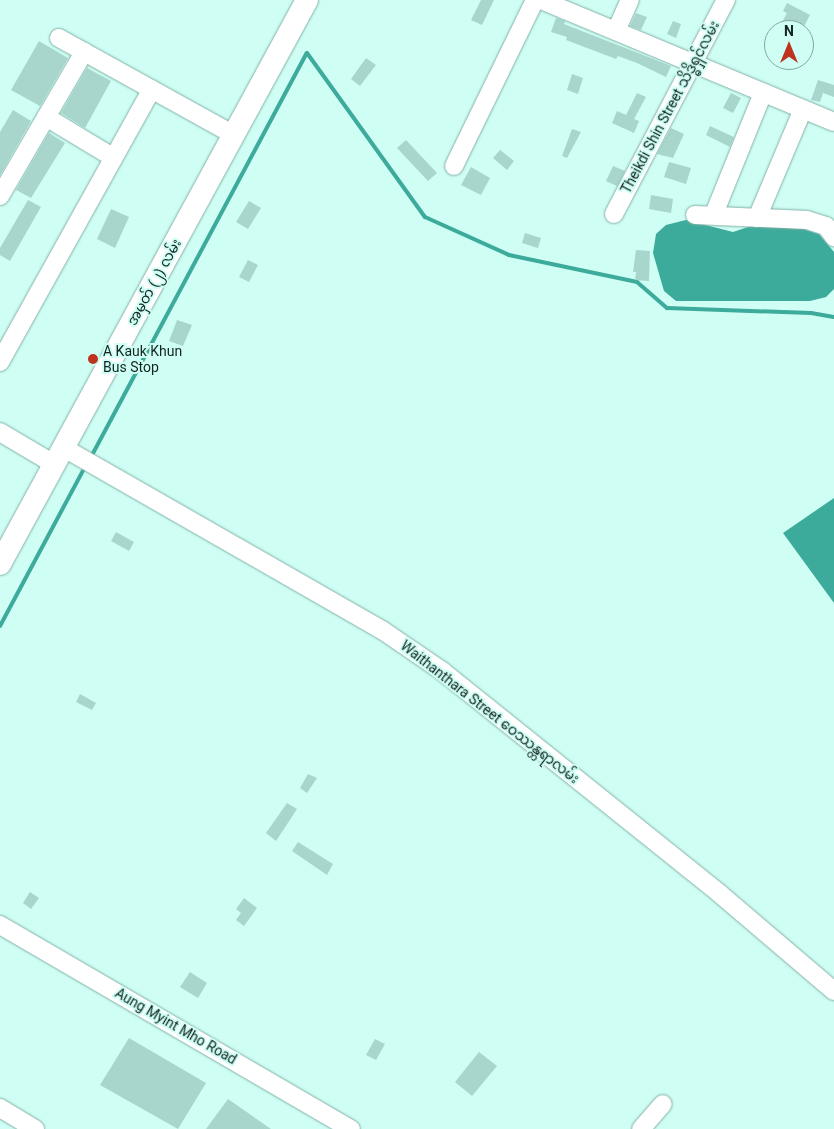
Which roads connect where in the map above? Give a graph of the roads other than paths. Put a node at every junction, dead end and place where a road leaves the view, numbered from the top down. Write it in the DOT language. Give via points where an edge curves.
graph roads {
  1 [pos="308,0"];
  2 [pos="535,0"];
  3 [pos="541,0"];
  4 [pos="630,0"];
  5 [pos="726,0"];
  6 [pos="616,31"];
  7 [pos="60,38"];
  8 [pos="84,52"];
  9 [pos="694,64"];
  10 [pos="152,90"];
  11 [pos="763,92"];
  12 [pos="804,110"];
  13 [pos="46,117"];
  14 [pos="834,122"];
  15 [pos="234,135"];
  16 [pos="114,158"];
  17 [pos="454,166"];
  18 [pos="0,196"];
  19 [pos="614,214"];
  20 [pos="714,214"];
  21 [pos="695,215"];
  22 [pos="757,218"];
  23 [pos="834,237"];
  24 [pos="0,362"];
  25 [pos="0,432"];
  26 [pos="59,456"];
  27 [pos="0,564"];
  28 [pos="0,925"];
  29 [pos="834,991"];
  30 [pos="663,1104"];
  31 [pos="0,1108"];
  32 [pos="35,1129"];
  33 [pos="350,1129"];
  34 [pos="641,1129"];
  1 -- 15 [label="main road, အမှတ် (၂) လမ်း"];
  2 -- 17 [label="street"];
  3 -- 6 [label="street"];
  4 -- 6 [label="street"];
  5 -- 9 [label="street, Theikdi Shin Street သိဒ္ဓိရှင်လမ်း"];
  6 -- 9 [label="street"];
  7 -- 8 [label="street"];
  8 -- 10 [label="street"];
  8 -- 13 [label="street"];
  9 -- 11 [label="street"];
  9 -- 19 [label="street, Theikdi Shin Street သိဒ္ဓိရှင်လမ်း"];
  10 -- 15 [label="street"];
  10 -- 16 [label="street"];
  11 -- 12 [label="street"];
  11 -- 20 [label="street"];
  12 -- 14 [label="street"];
  12 -- 22 [label="street"];
  13 -- 16 [label="street"];
  13 -- 18 [label="street"];
  15 -- 26 [label="main road, အမှတ် (၂) လမ်း"];
  16 -- 24 [label="street"];
  20 -- 21 [label="street"];
  20 -- 22 [label="street"];
  22 -- 23 [label="street" via="819,222"];
  25 -- 26 [label="street, Waithanthara Street ဝေဿန္တရာလမ်း"];
  26 -- 27 [label="main road, အမှတ် (၂) လမ်း"];
  26 -- 29 [label="street, Waithanthara Street ဝေဿန္တရာလမ်း" via="382,630 442,671 712,888"];
  28 -- 33 [label="street, Aung Myint Mho Road"];
  30 -- 34 [label="street"];
  31 -- 32 [label="street"];
}
